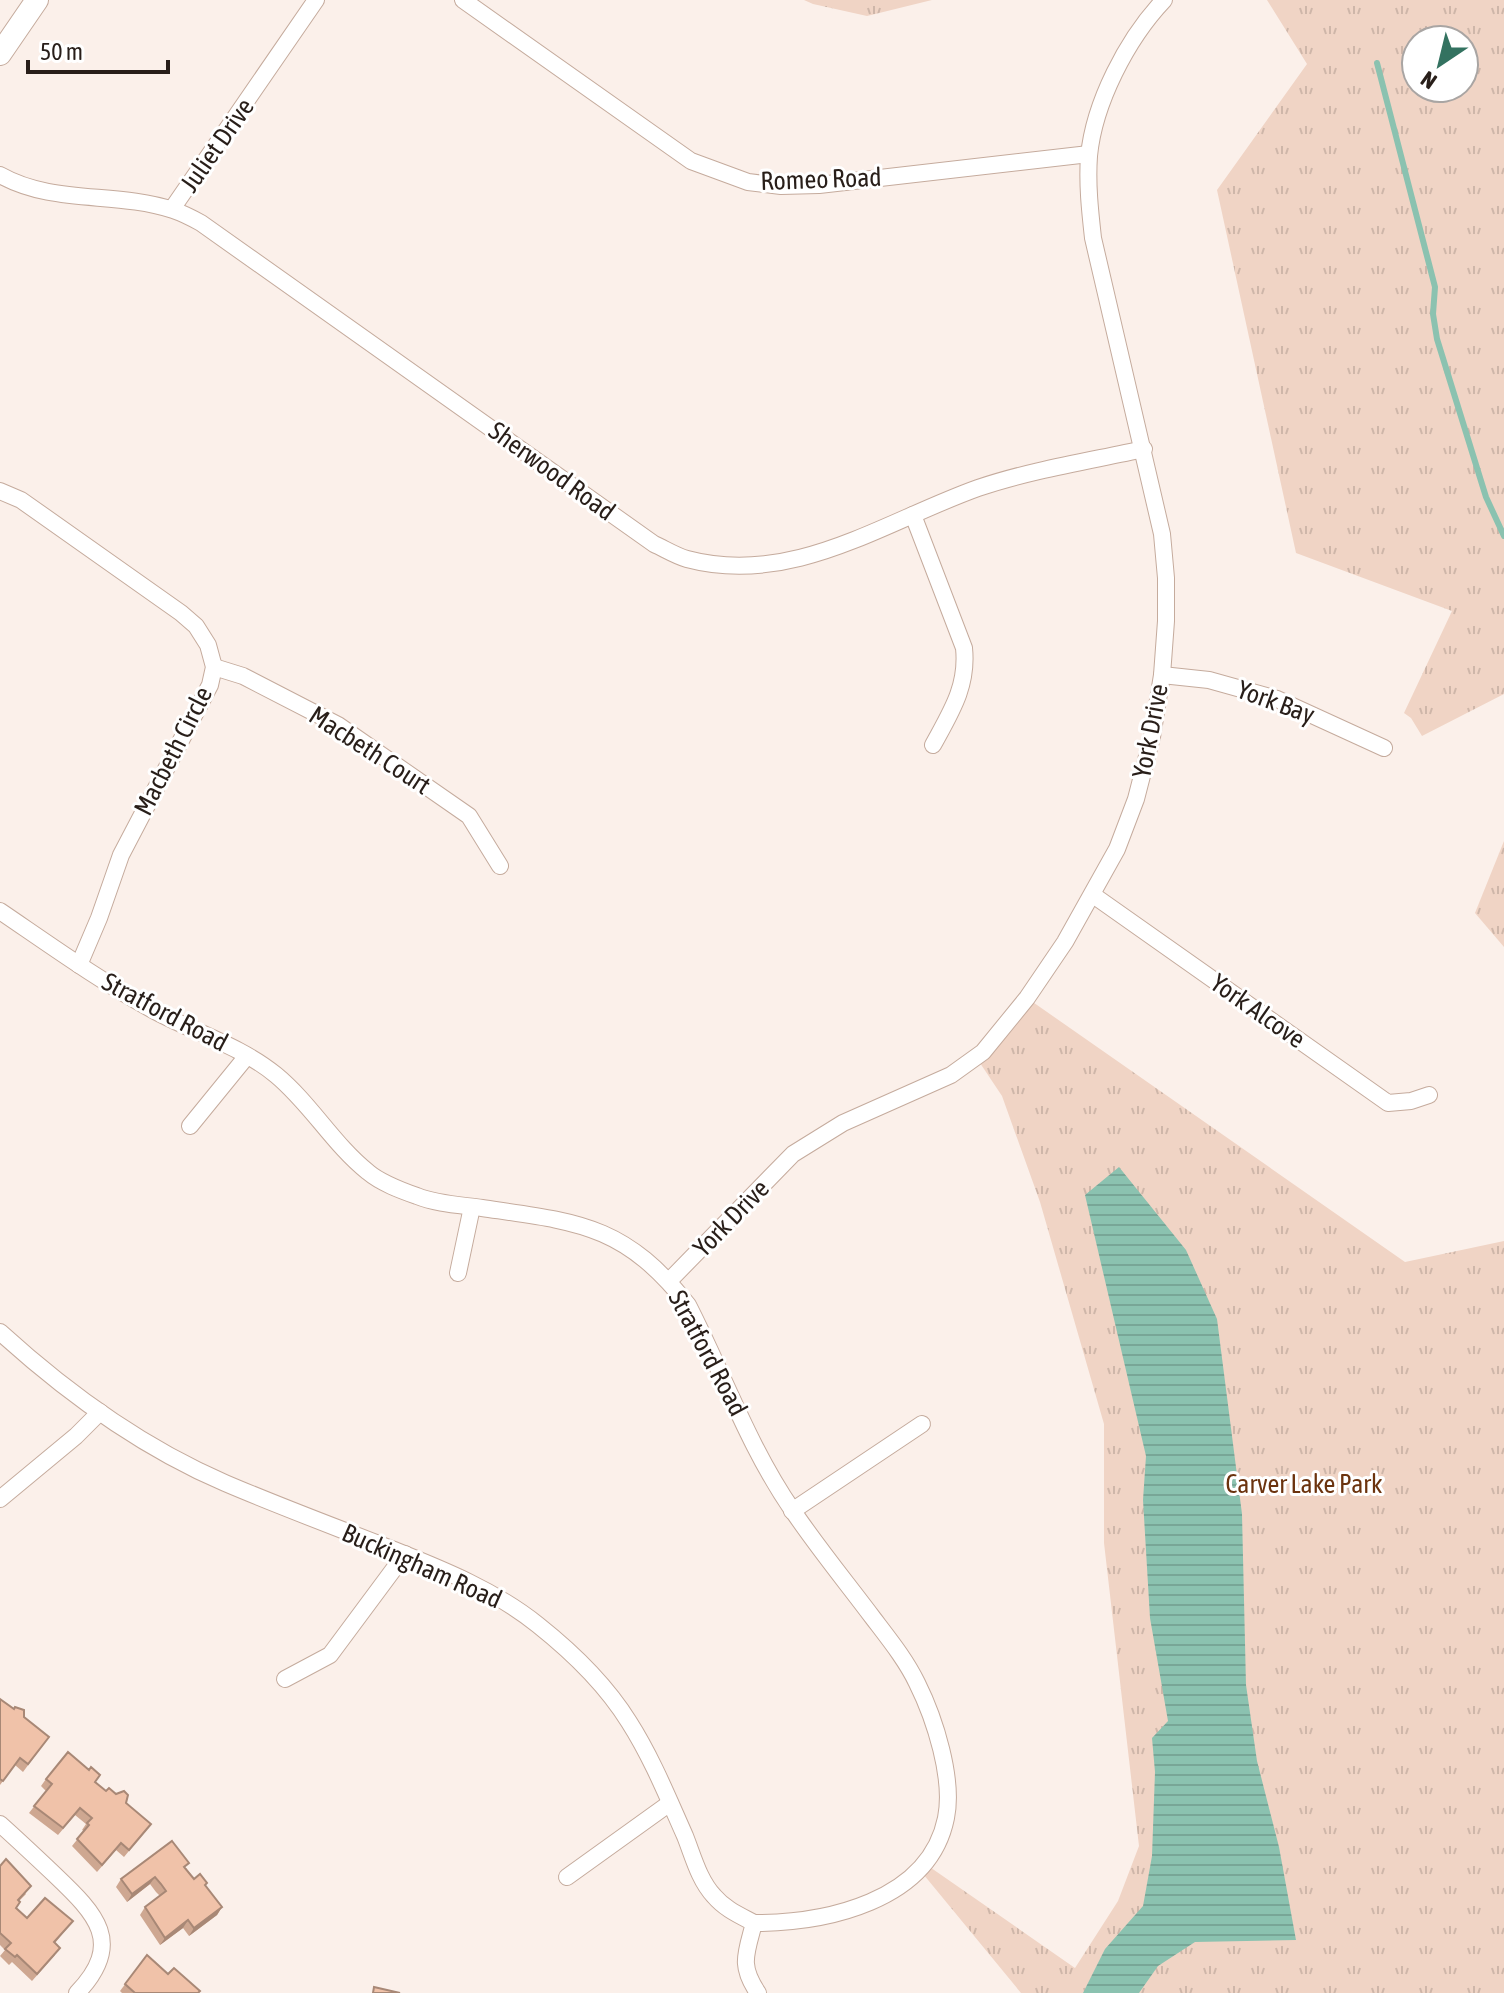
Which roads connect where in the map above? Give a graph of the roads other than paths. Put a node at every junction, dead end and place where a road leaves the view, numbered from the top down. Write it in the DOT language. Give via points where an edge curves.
graph roads {
  1 [pos="37,0"];
  2 [pos="316,0"];
  3 [pos="463,0"];
  4 [pos="1164,0"];
  5 [pos="0,54"];
  6 [pos="1089,154"];
  7 [pos="0,175"];
  8 [pos="172,209"];
  9 [pos="1144,449"];
  10 [pos="0,491"];
  11 [pos="913,515"];
  12 [pos="214,667"];
  13 [pos="1162,675"];
  14 [pos="933,745"];
  15 [pos="1384,748"];
  16 [pos="500,866"];
  17 [pos="1093,895"];
  18 [pos="0,911"];
  19 [pos="79,965"];
  20 [pos="247,1056"];
  21 [pos="1429,1095"];
  22 [pos="190,1126"];
  23 [pos="472,1207"];
  24 [pos="458,1273"];
  25 [pos="669,1281"];
  26 [pos="0,1332"];
  27 [pos="100,1412"];
  28 [pos="922,1424"];
  29 [pos="0,1499"];
  30 [pos="792,1511"];
  31 [pos="405,1554"];
  32 [pos="285,1679"];
  33 [pos="670,1803"];
  34 [pos="0,1824"];
  35 [pos="567,1877"];
  36 [pos="754,1923"];
  37 [pos="77,1993"];
  38 [pos="758,1993"];
  1 -- 5 [label="street"];
  2 -- 8 [label="street, Juliet Drive"];
  3 -- 6 [label="street, Romeo Road" via="691,161 748,182 819,185"];
  4 -- 6 [label="street, York Drive" via="1120,62"];
  6 -- 9 [label="street, York Drive" via="1093,238"];
  7 -- 8 [label="street, Sherwood Road" via="53,193"];
  8 -- 11 [label="street, Sherwood Road" via="223,236 654,544 685,558 715,564 782,562 817,555"];
  9 -- 11 [label="street, Sherwood Road" via="992,484"];
  9 -- 13 [label="street, York Drive" via="1166,578"];
  10 -- 12 [label="street, Macbeth Circle" via="21,500 181,613 208,645"];
  11 -- 14 [label="street" via="966,665 965,679"];
  12 -- 16 [label="street, Macbeth Court" via="256,682 338,725 469,816"];
  12 -- 19 [label="street, Macbeth Circle" via="205,698 121,855"];
  13 -- 15 [label="street, York Bay" via="1209,680 1277,699"];
  13 -- 17 [label="street, York Drive" via="1136,799"];
  17 -- 21 [label="street, York Alcove" via="1388,1103"];
  17 -- 25 [label="street, York Drive" via="1027,998 983,1052 951,1075 843,1123 793,1154"];
  18 -- 19 [label="street, Stratford Road"];
  19 -- 20 [label="street, Stratford Road" via="149,1008"];
  20 -- 22 [label="street"];
  20 -- 23 [label="street, Stratford Road" via="296,1094 370,1174 421,1198"];
  23 -- 24 [label="street"];
  23 -- 25 [label="street, Stratford Road" via="599,1230 626,1244"];
  25 -- 30 [label="street, Stratford Road" via="688,1305"];
  26 -- 27 [label="street, Buckingham Road"];
  27 -- 29 [label="street"];
  27 -- 31 [label="street, Buckingham Road" via="224,1483"];
  28 -- 30 [label="street"];
  30 -- 36 [label="street, Stratford Road" via="917,1682 943,1758 946,1818 938,1842 900,1887 825,1917"];
  31 -- 32 [label="street" via="330,1655"];
  31 -- 33 [label="street, Buckingham Road" via="507,1602 570,1653 629,1721"];
  33 -- 35 [label="street"];
  33 -- 36 [label="street, Buckingham Road" via="712,1895"];
  34 -- 37 [label="street" via="82,1901 98,1923 100,1960"];
  36 -- 38 [label="street" via="744,1963"];
}
